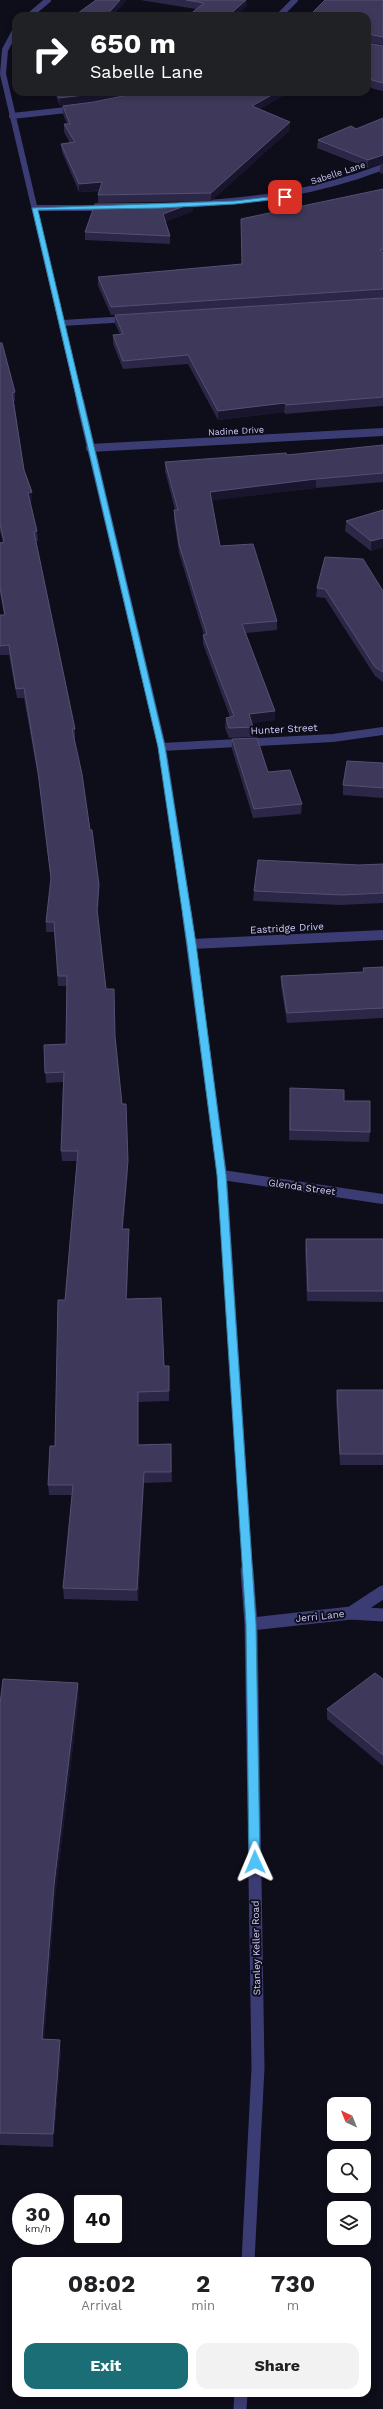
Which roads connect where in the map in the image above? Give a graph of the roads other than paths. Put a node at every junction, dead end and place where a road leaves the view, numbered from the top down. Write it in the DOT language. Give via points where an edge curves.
graph roads {
  1 [pos="48,0"];
  2 [pos="295,0"];
  3 [pos="34,12"];
  4 [pos="283,12"];
  5 [pos="12,37"];
  6 [pos="86,107"];
  7 [pos="12,116"];
  8 [pos="383,167"];
  9 [pos="175,206"];
  10 [pos="35,208"];
  11 [pos="114,208"];
  12 [pos="134,319"];
  13 [pos="62,323"];
  14 [pos="383,432"];
  15 [pos="90,448"];
  16 [pos="383,731"];
  17 [pos="162,747"];
  18 [pos="383,935"];
  19 [pos="192,944"];
  20 [pos="222,1175"];
  21 [pos="383,1199"];
  22 [pos="383,1592"];
  23 [pos="351,1613"];
  24 [pos="383,1615"];
  25 [pos="251,1624"];
  26 [pos="248,2257"];
  27 [pos="241,2397"];
  28 [pos="240,2409"];
  1 -- 3 [label="street"];
  2 -- 4 [label="street"];
  5 -- 7 [label="street, Stanley Keller Road" via="5,50 2,74"];
  6 -- 7 [label="street"];
  7 -- 10 [label="street, Stanley Keller Road"];
  8 -- 9 [label="street, Sabelle Lane" via="350,181 300,194 256,201"];
  10 -- 11 [label="street"];
  10 -- 13 [label="street, Stanley Keller Road"];
  12 -- 13 [label="street"];
  13 -- 15 [label="street, Stanley Keller Road"];
  14 -- 15 [label="street, Nadine Drive"];
  15 -- 17 [label="street, Stanley Keller Road"];
  16 -- 17 [label="street, Hunter Street" via="333,738"];
  17 -- 19 [label="street, Stanley Keller Road"];
  18 -- 19 [label="street, Eastridge Drive"];
  19 -- 20 [label="street, Stanley Keller Road"];
  20 -- 21 [label="street, Glenda Street"];
  20 -- 25 [label="street, Stanley Keller Road"];
  22 -- 23 [label="street, Jerri Lane"];
  23 -- 24 [label="street"];
  23 -- 25 [label="street, Jerri Lane"];
  25 -- 26 [label="street, Stanley Keller Road" via="258,2068"];
  27 -- 28 [label="street"];
}
